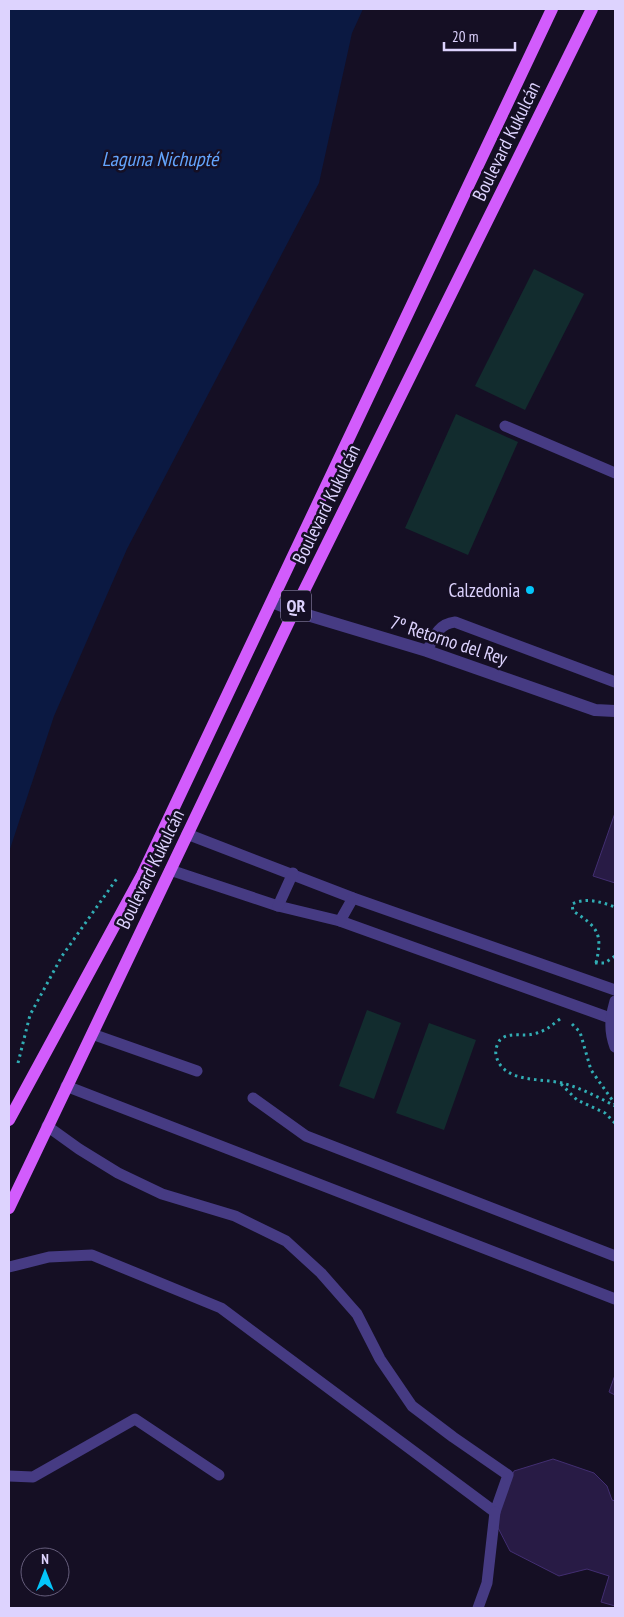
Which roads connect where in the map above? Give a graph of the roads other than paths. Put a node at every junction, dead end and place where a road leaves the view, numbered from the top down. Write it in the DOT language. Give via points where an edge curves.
graph roads {
  1 [pos="552,9"];
  2 [pos="592,9"];
  3 [pos="506,426"];
  4 [pos="615,473"];
  5 [pos="272,602"];
  6 [pos="294,611"];
  7 [pos="427,651"];
  8 [pos="615,682"];
  9 [pos="615,711"];
  10 [pos="187,834"];
  11 [pos="170,870"];
  12 [pos="293,873"];
  13 [pos="353,898"];
  14 [pos="278,906"];
  15 [pos="340,921"];
  16 [pos="615,990"];
  17 [pos="615,1001"];
  18 [pos="610,1018"];
  19 [pos="92,1034"];
  20 [pos="615,1047"];
  21 [pos="197,1071"];
  22 [pos="66,1086"];
  23 [pos="253,1098"];
  24 [pos="9,1120"];
  25 [pos="48,1126"];
  26 [pos="9,1208"];
  27 [pos="615,1256"];
  28 [pos="9,1267"];
  29 [pos="615,1299"];
  30 [pos="219,1474"];
  31 [pos="9,1476"];
  32 [pos="495,1512"];
  33 [pos="478,1608"];
  1 -- 5 [label="main road, Boulevard Kukulcán / QR"];
  2 -- 6 [label="main road, Boulevard Kukulcán / QR"];
  3 -- 4 [label="lane"];
  5 -- 6 [label="street, 7º Retorno del Rey"];
  5 -- 24 [label="main road, Boulevard Kukulcán / QR" via="142,874"];
  6 -- 7 [label="street, 7º Retorno del Rey"];
  6 -- 10 [label="main road, Boulevard Kukulcán / QR"];
  7 -- 8 [label="lane" via="446,623 456,622"];
  7 -- 9 [label="street, 7º Retorno del Rey" via="595,710"];
  10 -- 11 [label="main road, Boulevard Kukulcán / QR"];
  10 -- 12 [label="lane"];
  11 -- 14 [label="lane"];
  11 -- 19 [label="main road, Boulevard Kukulcán / QR"];
  12 -- 13 [label="lane"];
  12 -- 14 [label="lane"];
  13 -- 15 [label="lane"];
  13 -- 16 [label="lane"];
  14 -- 15 [label="lane"];
  15 -- 18 [label="lane"];
  17 -- 18 [label="lane"];
  18 -- 20 [label="lane"];
  19 -- 21 [label="lane"];
  19 -- 22 [label="main road, Boulevard Kukulcán / QR"];
  22 -- 25 [label="main road, Boulevard Kukulcán / QR"];
  22 -- 29 [label="lane"];
  23 -- 27 [label="lane" via="306,1136"];
  25 -- 26 [label="main road, Boulevard Kukulcán / QR"];
  25 -- 32 [label="lane" via="79,1150 118,1173 162,1194 235,1216 286,1242 321,1273 357,1314 380,1359 412,1406 508,1474"];
  28 -- 32 [label="lane" via="49,1257 92,1255 221,1308"];
  30 -- 31 [label="lane" via="135,1419 33,1477"];
  32 -- 33 [label="lane" via="487,1583"];
}
